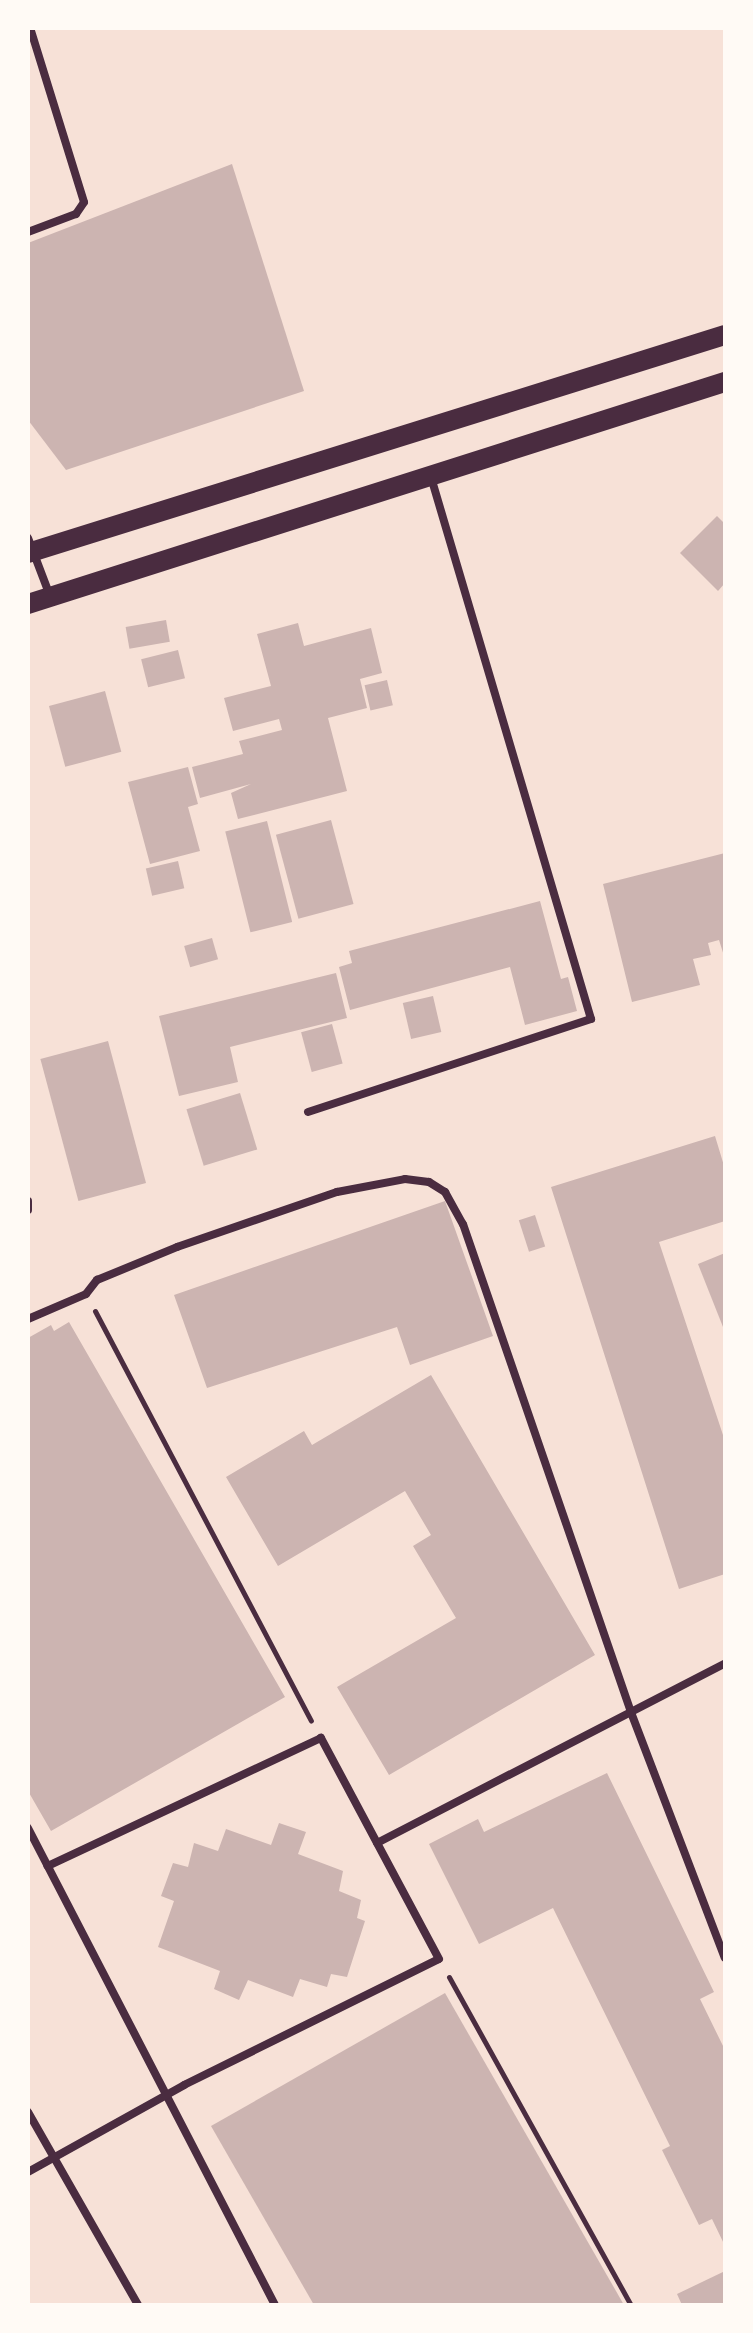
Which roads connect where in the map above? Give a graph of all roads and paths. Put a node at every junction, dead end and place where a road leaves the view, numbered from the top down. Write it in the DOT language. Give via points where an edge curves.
graph roads {
  1 [pos="30,28"];
  2 [pos="28,232"];
  3 [pos="725,335"];
  4 [pos="725,382"];
  5 [pos="430,472"];
  6 [pos="30,548"];
  7 [pos="51,597"];
  8 [pos="28,604"];
  9 [pos="308,1112"];
  10 [pos="28,1201"];
  11 [pos="28,1210"];
  12 [pos="86,1294"];
  13 [pos="28,1319"];
  14 [pos="725,1663"];
  15 [pos="632,1715"];
  16 [pos="321,1738"];
  17 [pos="28,1828"];
  18 [pos="377,1843"];
  19 [pos="48,1866"];
  20 [pos="725,1958"];
  21 [pos="439,1959"];
  22 [pos="166,2095"];
  23 [pos="28,2112"];
  24 [pos="53,2157"];
  25 [pos="28,2172"];
  26 [pos="138,2305"];
  27 [pos="275,2305"];
  28 [pos="631,2305"];
  1 -- 2 [label="street" via="84,202 76,214"];
  3 -- 6 [label="main road"];
  4 -- 5 [label="main road"];
  5 -- 7 [label="main road"];
  5 -- 9 [label="street" via="591,1019"];
  6 -- 7 [label="street"];
  7 -- 8 [label="main road"];
  10 -- 11 [label="street"];
  12 -- 13 [label="street"];
  12 -- 15 [label="street" via="97,1280 177,1247 337,1192 405,1179 429,1182 445,1192 463,1224"];
  12 -- 16 [label="path"];
  14 -- 15 [label="street"];
  15 -- 18 [label="street"];
  15 -- 20 [label="street"];
  16 -- 18 [label="street"];
  16 -- 19 [label="street"];
  17 -- 19 [label="street"];
  18 -- 21 [label="street"];
  19 -- 22 [label="street"];
  21 -- 22 [label="street"];
  21 -- 28 [label="path"];
  22 -- 24 [label="street"];
  22 -- 27 [label="street"];
  23 -- 24 [label="street"];
  24 -- 25 [label="street"];
  24 -- 26 [label="street"];
}
